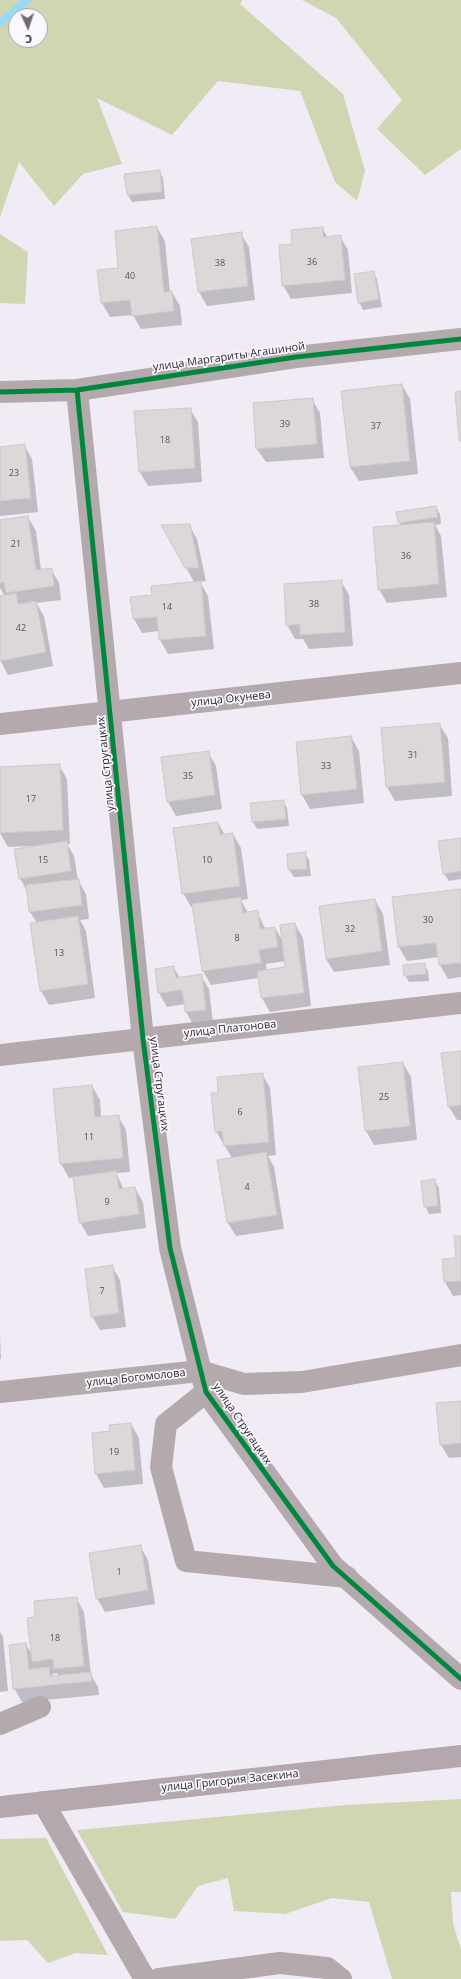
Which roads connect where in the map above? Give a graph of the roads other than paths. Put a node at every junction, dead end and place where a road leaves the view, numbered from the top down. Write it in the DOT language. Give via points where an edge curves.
graph roads {
  1 [pos="461,339"];
  2 [pos="77,390"];
  3 [pos="0,392"];
  4 [pos="461,673"];
  5 [pos="110,712"];
  6 [pos="0,724"];
  7 [pos="461,1003"];
  8 [pos="143,1039"];
  9 [pos="0,1055"];
  10 [pos="461,1354"];
  11 [pos="200,1371"];
  12 [pos="0,1392"];
  13 [pos="206,1392"];
  14 [pos="346,1577"];
  15 [pos="461,1679"];
  16 [pos="40,1707"];
  17 [pos="0,1724"];
  18 [pos="461,1756"];
  19 [pos="43,1802"];
  20 [pos="0,1807"];
  21 [pos="145,1979"];
  22 [pos="159,1979"];
  23 [pos="342,1979"];
  1 -- 2 [label="street, улица Маргариты Агашиной" via="296,357"];
  2 -- 3 [label="street, улица Маргариты Агашиной"];
  2 -- 5 [label="street, улица Стругацких"];
  4 -- 5 [label="street, улица Окунева"];
  5 -- 6 [label="street, улица Окунева"];
  5 -- 8 [label="street, улица Стругацких"];
  7 -- 8 [label="street, улица Платонова"];
  8 -- 9 [label="street, улица Платонова"];
  8 -- 11 [label="street, улица Стругацких" via="170,1248"];
  10 -- 11 [label="street, улица Богомолова" via="302,1382 244,1384"];
  11 -- 12 [label="street, улица Богомолова"];
  11 -- 13 [label="street, улица Стругацких"];
  13 -- 14 [label="street, улица Стругацких" via="333,1566"];
  13 -- 14 [label="street" via="166,1424 161,1467 186,1561"];
  14 -- 15 [label="street, улица Стругацких"];
  16 -- 17 [label="street"];
  18 -- 19 [label="main road, улица Григория Засекина"];
  19 -- 20 [label="main road, улица Григория Засекина"];
  19 -- 21 [label="street"];
  22 -- 23 [label="street" via="280,1963 327,1968"];
}
